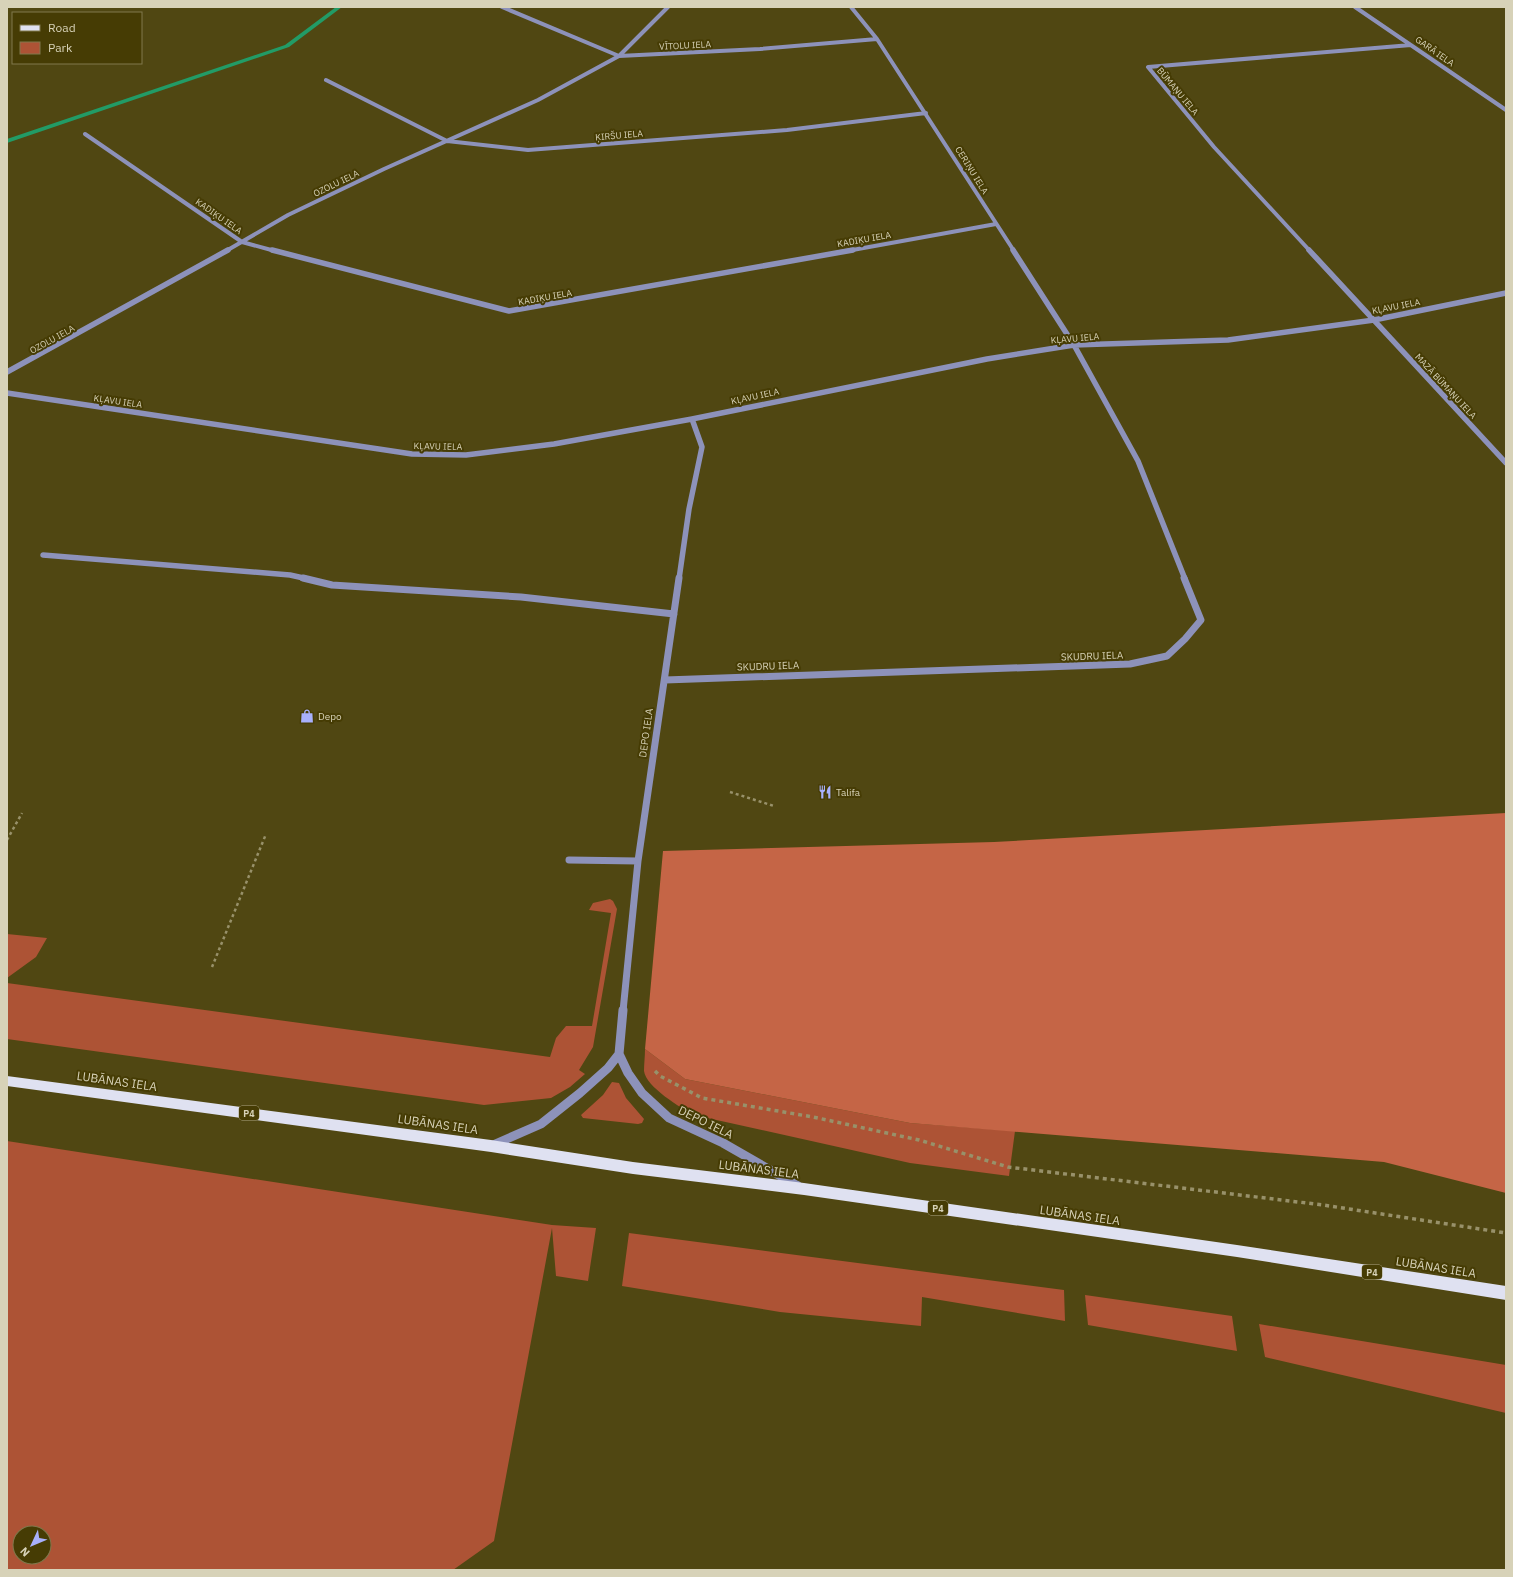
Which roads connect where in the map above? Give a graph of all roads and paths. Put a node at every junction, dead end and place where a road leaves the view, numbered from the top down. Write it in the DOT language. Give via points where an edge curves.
graph roads {
  1 [pos="502,7"];
  2 [pos="668,7"];
  3 [pos="850,7"];
  4 [pos="1355,7"];
  5 [pos="877,39"];
  6 [pos="1411,45"];
  7 [pos="619,56"];
  8 [pos="326,80"];
  9 [pos="1506,110"];
  10 [pos="926,113"];
  11 [pos="85,134"];
  12 [pos="447,141"];
  13 [pos="996,224"];
  14 [pos="242,242"];
  15 [pos="1506,293"];
  16 [pos="1374,320"];
  17 [pos="1074,345"];
  18 [pos="7,372"];
  19 [pos="7,393"];
  20 [pos="692,419"];
  21 [pos="1506,462"];
  22 [pos="43,555"];
  23 [pos="674,614"];
  24 [pos="665,680"];
  25 [pos="730,792"];
  26 [pos="774,806"];
  27 [pos="22,813"];
  28 [pos="266,834"];
  29 [pos="7,840"];
  30 [pos="569,860"];
  31 [pos="638,861"];
  32 [pos="212,967"];
  33 [pos="619,1054"];
  34 [pos="7,1080"];
  35 [pos="491,1146"];
  36 [pos="804,1189"];
  37 [pos="1506,1233"];
  38 [pos="1506,1293"];
  1 -- 7 [label="street, VĪTOLU IELA"];
  2 -- 7 [label="street, OZOLU IELA"];
  3 -- 5 [label="street, CERIŅU IELA"];
  4 -- 6 [label="street, GARĀ IELA"];
  5 -- 7 [label="street, VĪTOLU IELA" via="760,49"];
  5 -- 10 [label="street, CERIŅU IELA"];
  6 -- 9 [label="street, GARĀ IELA"];
  6 -- 16 [label="street, BŪMAŅU IELA" via="1148,67 1214,147"];
  7 -- 12 [label="street, OZOLU IELA" via="538,100"];
  8 -- 12 [label="street, ĶIRŠU IELA"];
  10 -- 12 [label="street, ĶIRŠU IELA" via="787,130 528,150"];
  10 -- 13 [label="street, CERIŅU IELA"];
  11 -- 14 [label="street, KADIĶU IELA"];
  12 -- 14 [label="street, OZOLU IELA" via="288,215"];
  13 -- 14 [label="street, KADIĶU IELA" via="509,311"];
  13 -- 17 [label="street, CERIŅU IELA"];
  14 -- 18 [label="street, OZOLU IELA"];
  15 -- 16 [label="street, KĻAVU IELA"];
  16 -- 17 [label="street, KĻAVU IELA" via="1228,340"];
  16 -- 21 [label="street, MAZĀ BŪMAŅU IELA"];
  17 -- 20 [label="street, KĻAVU IELA" via="987,359"];
  17 -- 24 [label="street, SKUDRU IELA" via="1138,461 1201,620 1167,656 1130,664"];
  19 -- 20 [label="street, KĻAVU IELA" via="412,454 466,455 496,452"];
  20 -- 23 [label="street, DEPO IELA" via="702,447 689,510"];
  22 -- 23 [label="street" via="290,575 332,585 521,597"];
  23 -- 24 [label="street, DEPO IELA"];
  24 -- 31 [label="street, DEPO IELA"];
  25 -- 26 [label="path"];
  27 -- 29 [label="path"];
  28 -- 32 [label="path"];
  30 -- 31 [label="street"];
  31 -- 33 [label="street, DEPO IELA"];
  33 -- 35 [label="street" via="608,1068 541,1124"];
  33 -- 36 [label="street, DEPO IELA" via="642,1093 670,1118 723,1143"];
  33 -- 37 [label="path" via="644,1061 660,1076 702,1098 813,1117 919,1140 1008,1167 1323,1205"];
  34 -- 35 [label="main road, LUBĀNAS IELA / P4"];
  35 -- 36 [label="main road, LUBĀNAS IELA / P4" via="633,1168"];
  36 -- 38 [label="main road, LUBĀNAS IELA / P4" via="1237,1251"];
}
